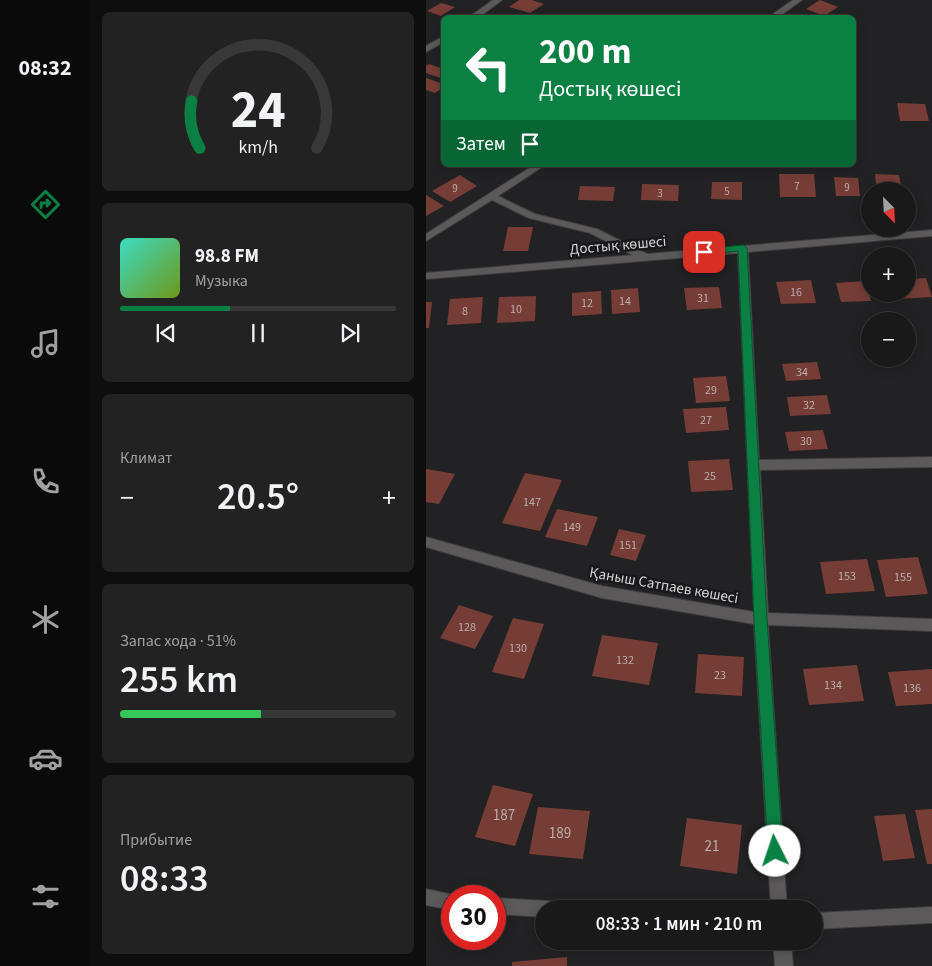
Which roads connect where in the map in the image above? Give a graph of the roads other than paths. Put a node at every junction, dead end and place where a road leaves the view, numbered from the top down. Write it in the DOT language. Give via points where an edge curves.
graph roads {
  1 [pos="498,0"];
  2 [pos="798,0"];
  3 [pos="476,15"];
  4 [pos="776,15"];
  5 [pos="441,40"];
  6 [pos="426,50"];
  7 [pos="537,167"];
  8 [pos="491,196"];
  9 [pos="932,233"];
  10 [pos="426,238"];
  11 [pos="743,248"];
  12 [pos="647,258"];
  13 [pos="426,276"];
  14 [pos="932,462"];
  15 [pos="753,465"];
  16 [pos="426,542"];
  17 [pos="761,619"];
  18 [pos="932,624"];
  19 [pos="426,897"];
  20 [pos="441,900"];
  21 [pos="778,900"];
  22 [pos="506,907"];
  23 [pos="535,908"];
  24 [pos="932,916"];
  25 [pos="823,921"];
  26 [pos="783,950"];
  27 [pos="784,966"];
  1 -- 3 [label="street"];
  2 -- 4 [label="street"];
  5 -- 6 [label="street"];
  7 -- 8 [label="street"];
  8 -- 10 [label="street"];
  8 -- 12 [label="street" via="532,216 593,231"];
  9 -- 11 [label="street, Достық көшесі"];
  11 -- 12 [label="street, Достық көшесі"];
  11 -- 15 [label="street"];
  12 -- 13 [label="street, Достық көшесі"];
  14 -- 15 [label="street"];
  15 -- 17 [label="street"];
  16 -- 17 [label="street, Қаныш Сатпаев көшесі" via="602,592"];
  17 -- 18 [label="street, Қаныш Сатпаев көшесі"];
  17 -- 21 [label="street"];
  19 -- 20 [label="street"];
  22 -- 23 [label="street"];
  24 -- 25 [label="street"];
  26 -- 27 [label="street"];
}
